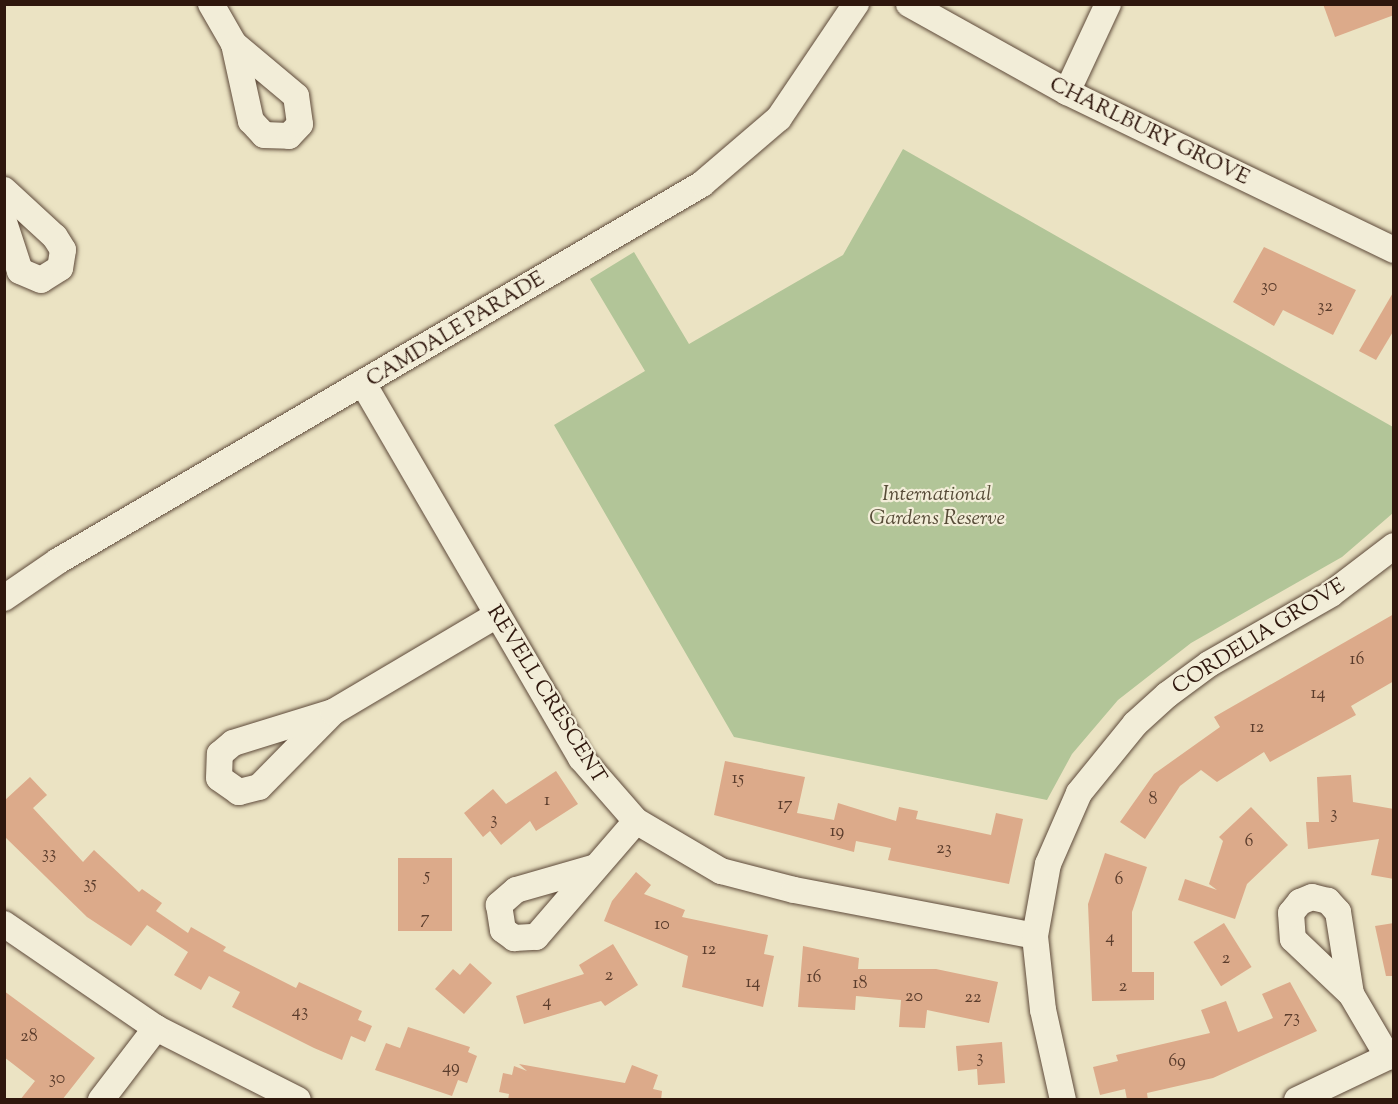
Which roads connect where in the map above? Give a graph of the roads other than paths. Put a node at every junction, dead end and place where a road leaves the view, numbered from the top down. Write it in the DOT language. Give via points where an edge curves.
graph roads {
  1 [pos="211,4"];
  2 [pos="856,4"];
  3 [pos="909,4"];
  4 [pos="1108,4"];
  5 [pos="234,45"];
  6 [pos="1067,92"];
  7 [pos="4,190"];
  8 [pos="4,222"];
  9 [pos="1394,250"];
  10 [pos="364,385"];
  11 [pos="1394,546"];
  12 [pos="4,598"];
  13 [pos="497,615"];
  14 [pos="333,712"];
  15 [pos="636,821"];
  16 [pos="596,867"];
  17 [pos="4,924"];
  18 [pos="1035,936"];
  19 [pos="1351,994"];
  20 [pos="156,1028"];
  21 [pos="1391,1055"];
  22 [pos="101,1100"];
  23 [pos="298,1100"];
  24 [pos="1063,1100"];
  25 [pos="1297,1100"];
  1 -- 5 [label="street"];
  2 -- 10 [label="street, CAMDALE PARADE" via="805,86 747,150 620,235"];
  3 -- 6 [label="street, CHARLBURY GROVE"];
  4 -- 6 [label="street"];
  6 -- 9 [label="street, CHARLBURY GROVE"];
  7 -- 8 [label="street" via="55,237 63,250 60,268 41,280 20,271"];
  10 -- 12 [label="street, CAMDALE PARADE" via="58,561"];
  10 -- 13 [label="street, REVELL CRESCENT"];
  11 -- 18 [label="street, CORDELIA GROVE" via="1331,594 1209,664 1135,724 1095,770 1059,828"];
  13 -- 14 [label="street"];
  13 -- 15 [label="street, REVELL CRESCENT" via="581,758"];
  15 -- 16 [label="street"];
  15 -- 18 [label="street, REVELL CRESCENT" via="721,871 794,890"];
  17 -- 20 [label="street"];
  18 -- 24 [label="street, CORDELIA GROVE" via="1043,1010"];
  19 -- 21 [label="street"];
  20 -- 22 [label="street"];
  20 -- 23 [label="street"];
  21 -- 25 [label="street"];
}
